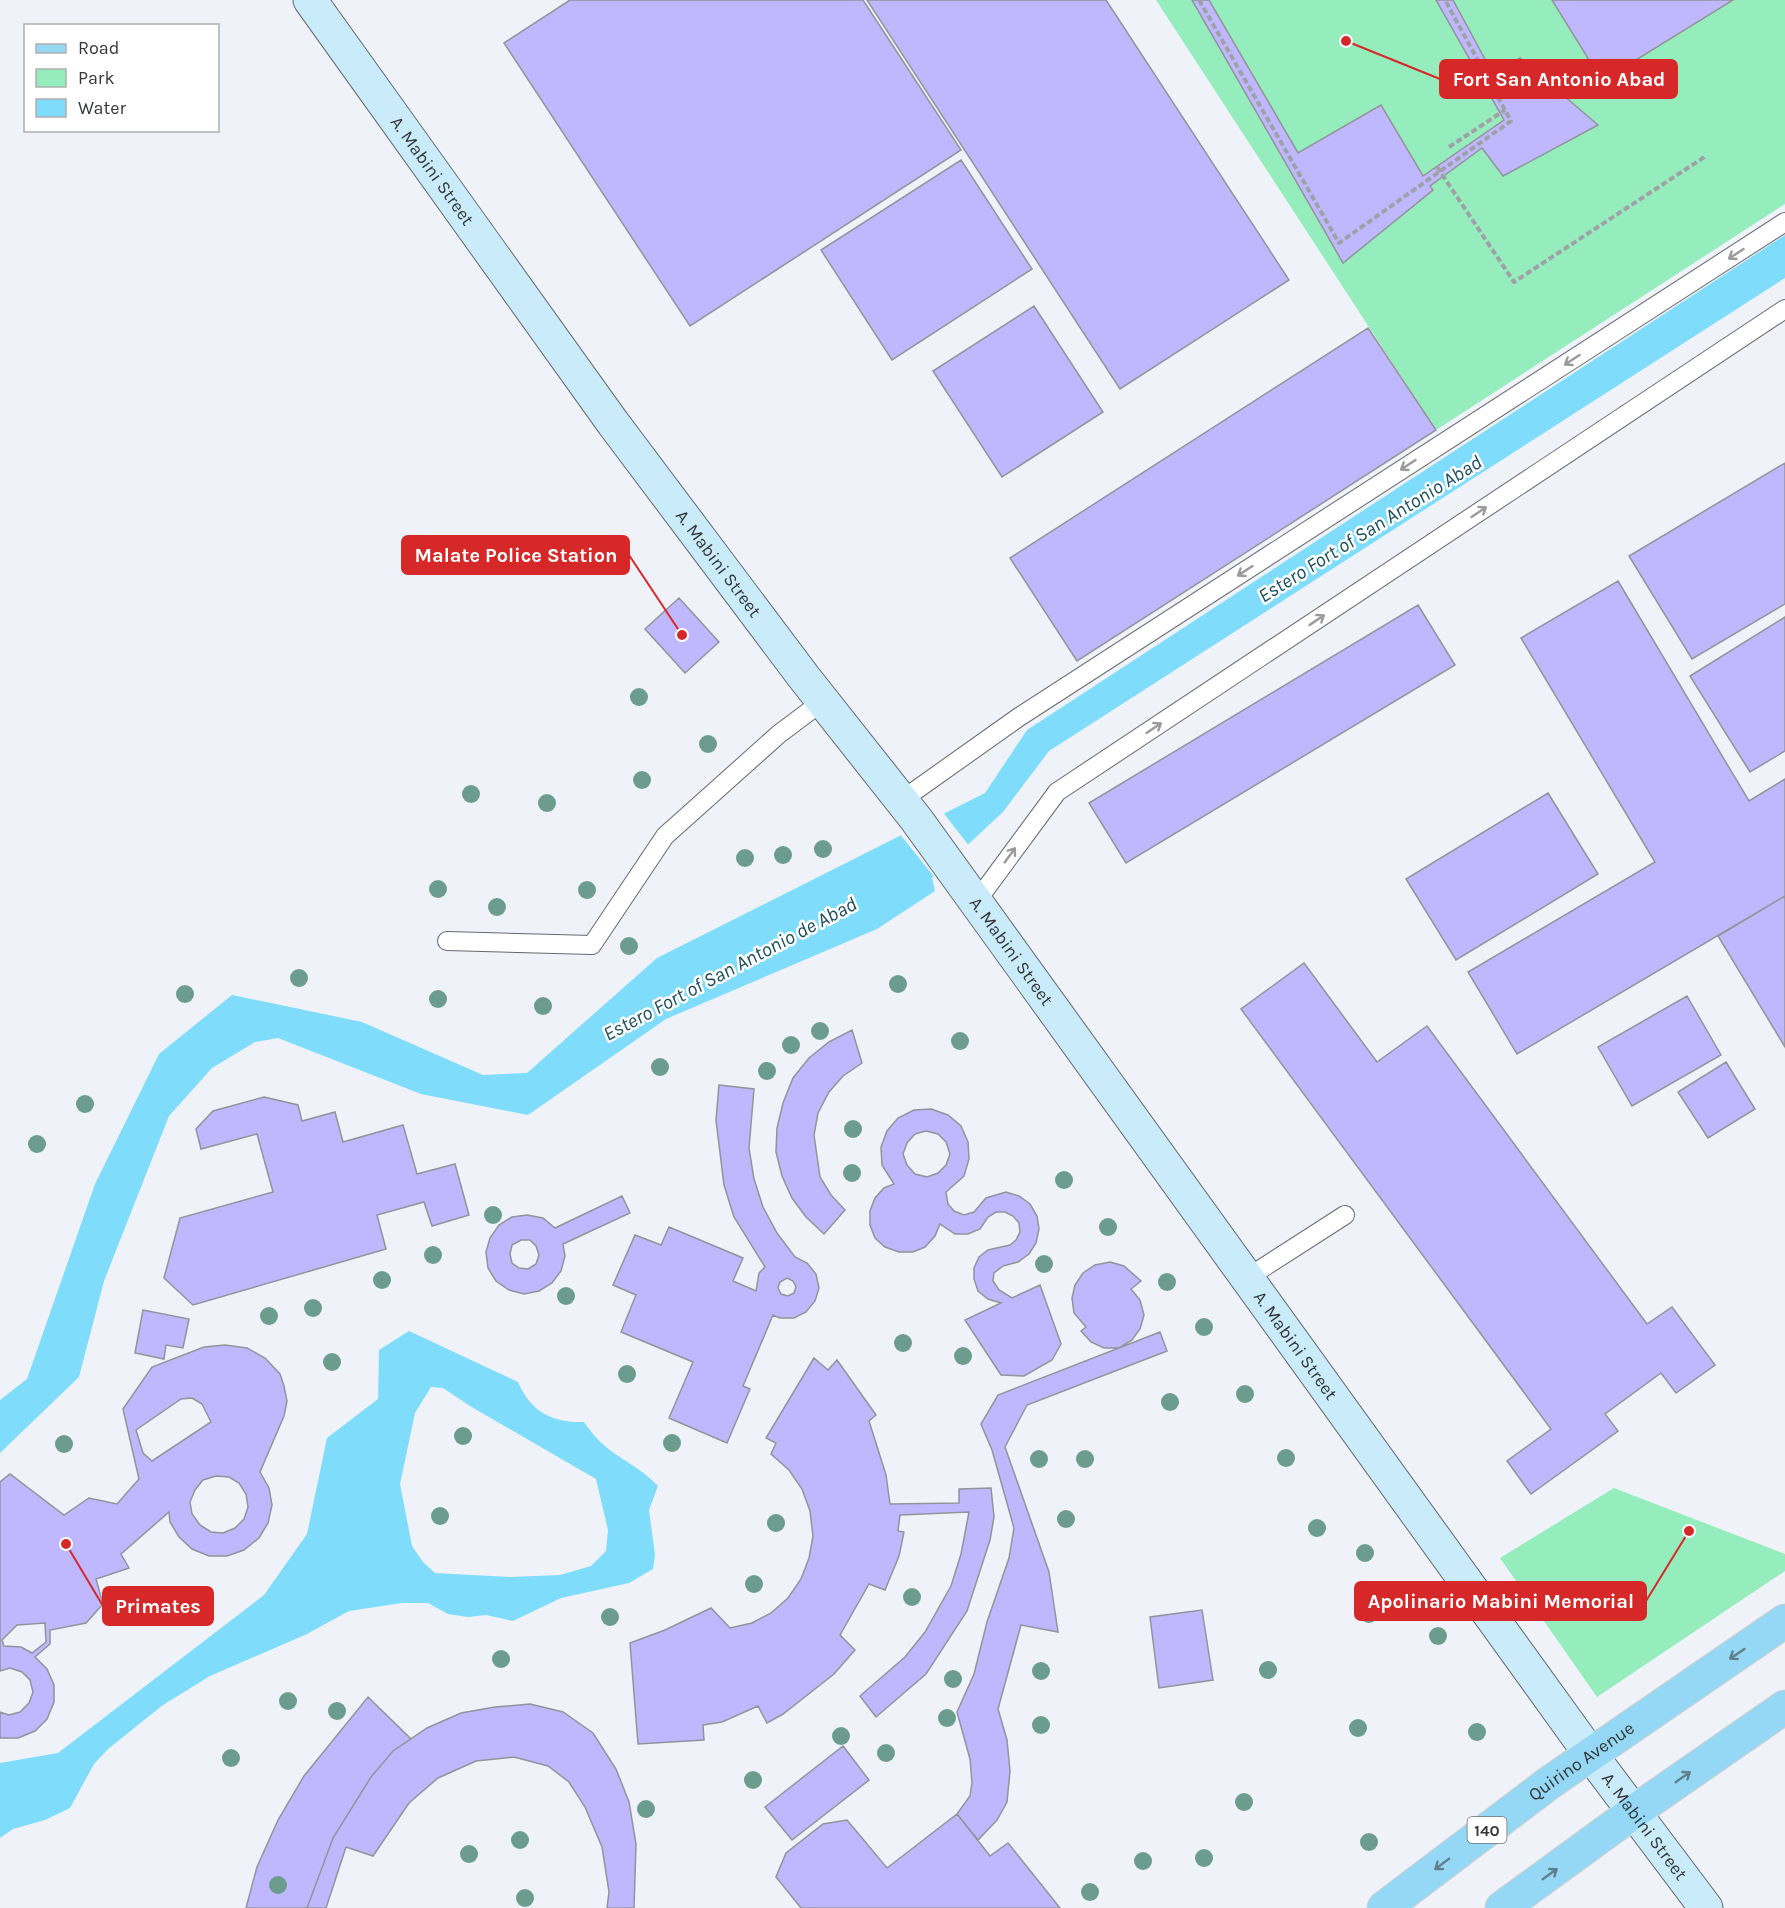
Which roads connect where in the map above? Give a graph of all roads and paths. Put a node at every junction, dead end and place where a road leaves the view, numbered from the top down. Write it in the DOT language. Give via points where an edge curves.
graph roads {
  1 [pos="310,0"];
  2 [pos="1199,0"];
  3 [pos="1445,0"];
  4 [pos="1505,110"];
  5 [pos="1449,147"];
  6 [pos="1706,156"];
  7 [pos="1438,170"];
  8 [pos="1785,222"];
  9 [pos="1785,309"];
  10 [pos="823,701"];
  11 [pos="909,809"];
  12 [pos="976,902"];
  13 [pos="447,941"];
  14 [pos="1345,1215"];
  15 [pos="1247,1278"];
  16 [pos="1785,1621"];
  17 [pos="1785,1707"];
  18 [pos="1591,1755"];
  19 [pos="1635,1811"];
  20 [pos="1698,1905"];
  21 [pos="1511,1906"];
  22 [pos="1384,1908"];
  1 -- 10 [label="main road, A. Mabini Street" via="613,423"];
  2 -- 7 [label="path" via="1339,243"];
  3 -- 4 [label="path"];
  4 -- 5 [label="path"];
  4 -- 7 [label="path" via="1511,121"];
  6 -- 7 [label="path" via="1514,282"];
  8 -- 11 [label="lane, one-way" via="1019,717"];
  12 -- 9 [label="lane, one-way" via="1057,792"];
  10 -- 11 [label="main road, A. Mabini Street"];
  10 -- 13 [label="lane" via="779,734 665,836 592,945"];
  11 -- 12 [label="main road, A. Mabini Street"];
  12 -- 15 [label="main road, A. Mabini Street"];
  14 -- 15 [label="lane"];
  15 -- 18 [label="main road, A. Mabini Street"];
  16 -- 18 [label="main road, Quirino Avenue / 140, one-way"];
  19 -- 17 [label="main road, one-way"];
  18 -- 19 [label="main road, A. Mabini Street"];
  18 -- 22 [label="main road, Quirino Avenue / 140, one-way"];
  19 -- 20 [label="main road, A. Mabini Street"];
  21 -- 19 [label="main road, one-way"];
}
